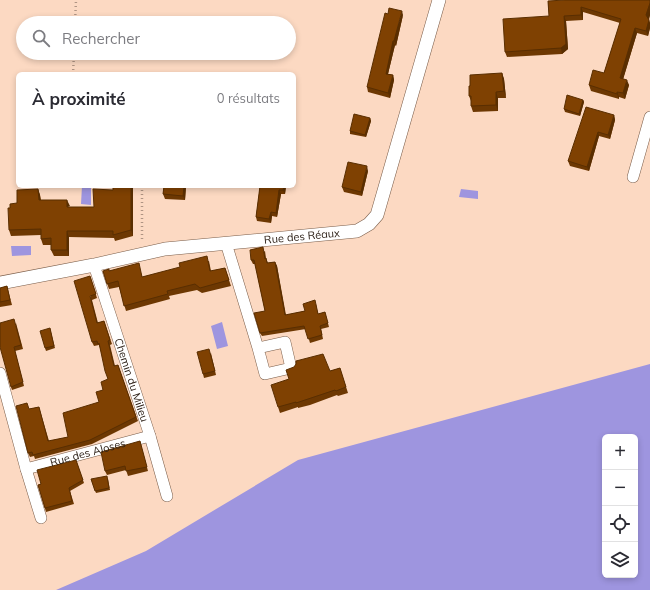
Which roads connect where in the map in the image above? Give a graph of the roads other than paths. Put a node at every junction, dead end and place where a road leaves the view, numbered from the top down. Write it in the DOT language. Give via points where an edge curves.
graph roads {
  1 [pos="439,0"];
  2 [pos="650,117"];
  3 [pos="633,177"];
  4 [pos="226,243"];
  5 [pos="94,265"];
  6 [pos="0,283"];
  7 [pos="258,348"];
  8 [pos="0,373"];
  9 [pos="150,436"];
  10 [pos="26,469"];
  11 [pos="167,496"];
  12 [pos="41,518"];
  1 -- 4 [label="street, Rue des Réaux" via="377,216 357,231"];
  2 -- 3 [label="street"];
  4 -- 5 [label="street, Rue des Réaux" via="165,249"];
  4 -- 7 [label="street"];
  5 -- 6 [label="street, Rue des Réaux"];
  5 -- 9 [label="street, Chemin du Milieu"];
  8 -- 10 [label="street"];
  9 -- 10 [label="street, Rue des Aloses"];
  9 -- 11 [label="street, Chemin du Milieu"];
  10 -- 12 [label="street"];
}
